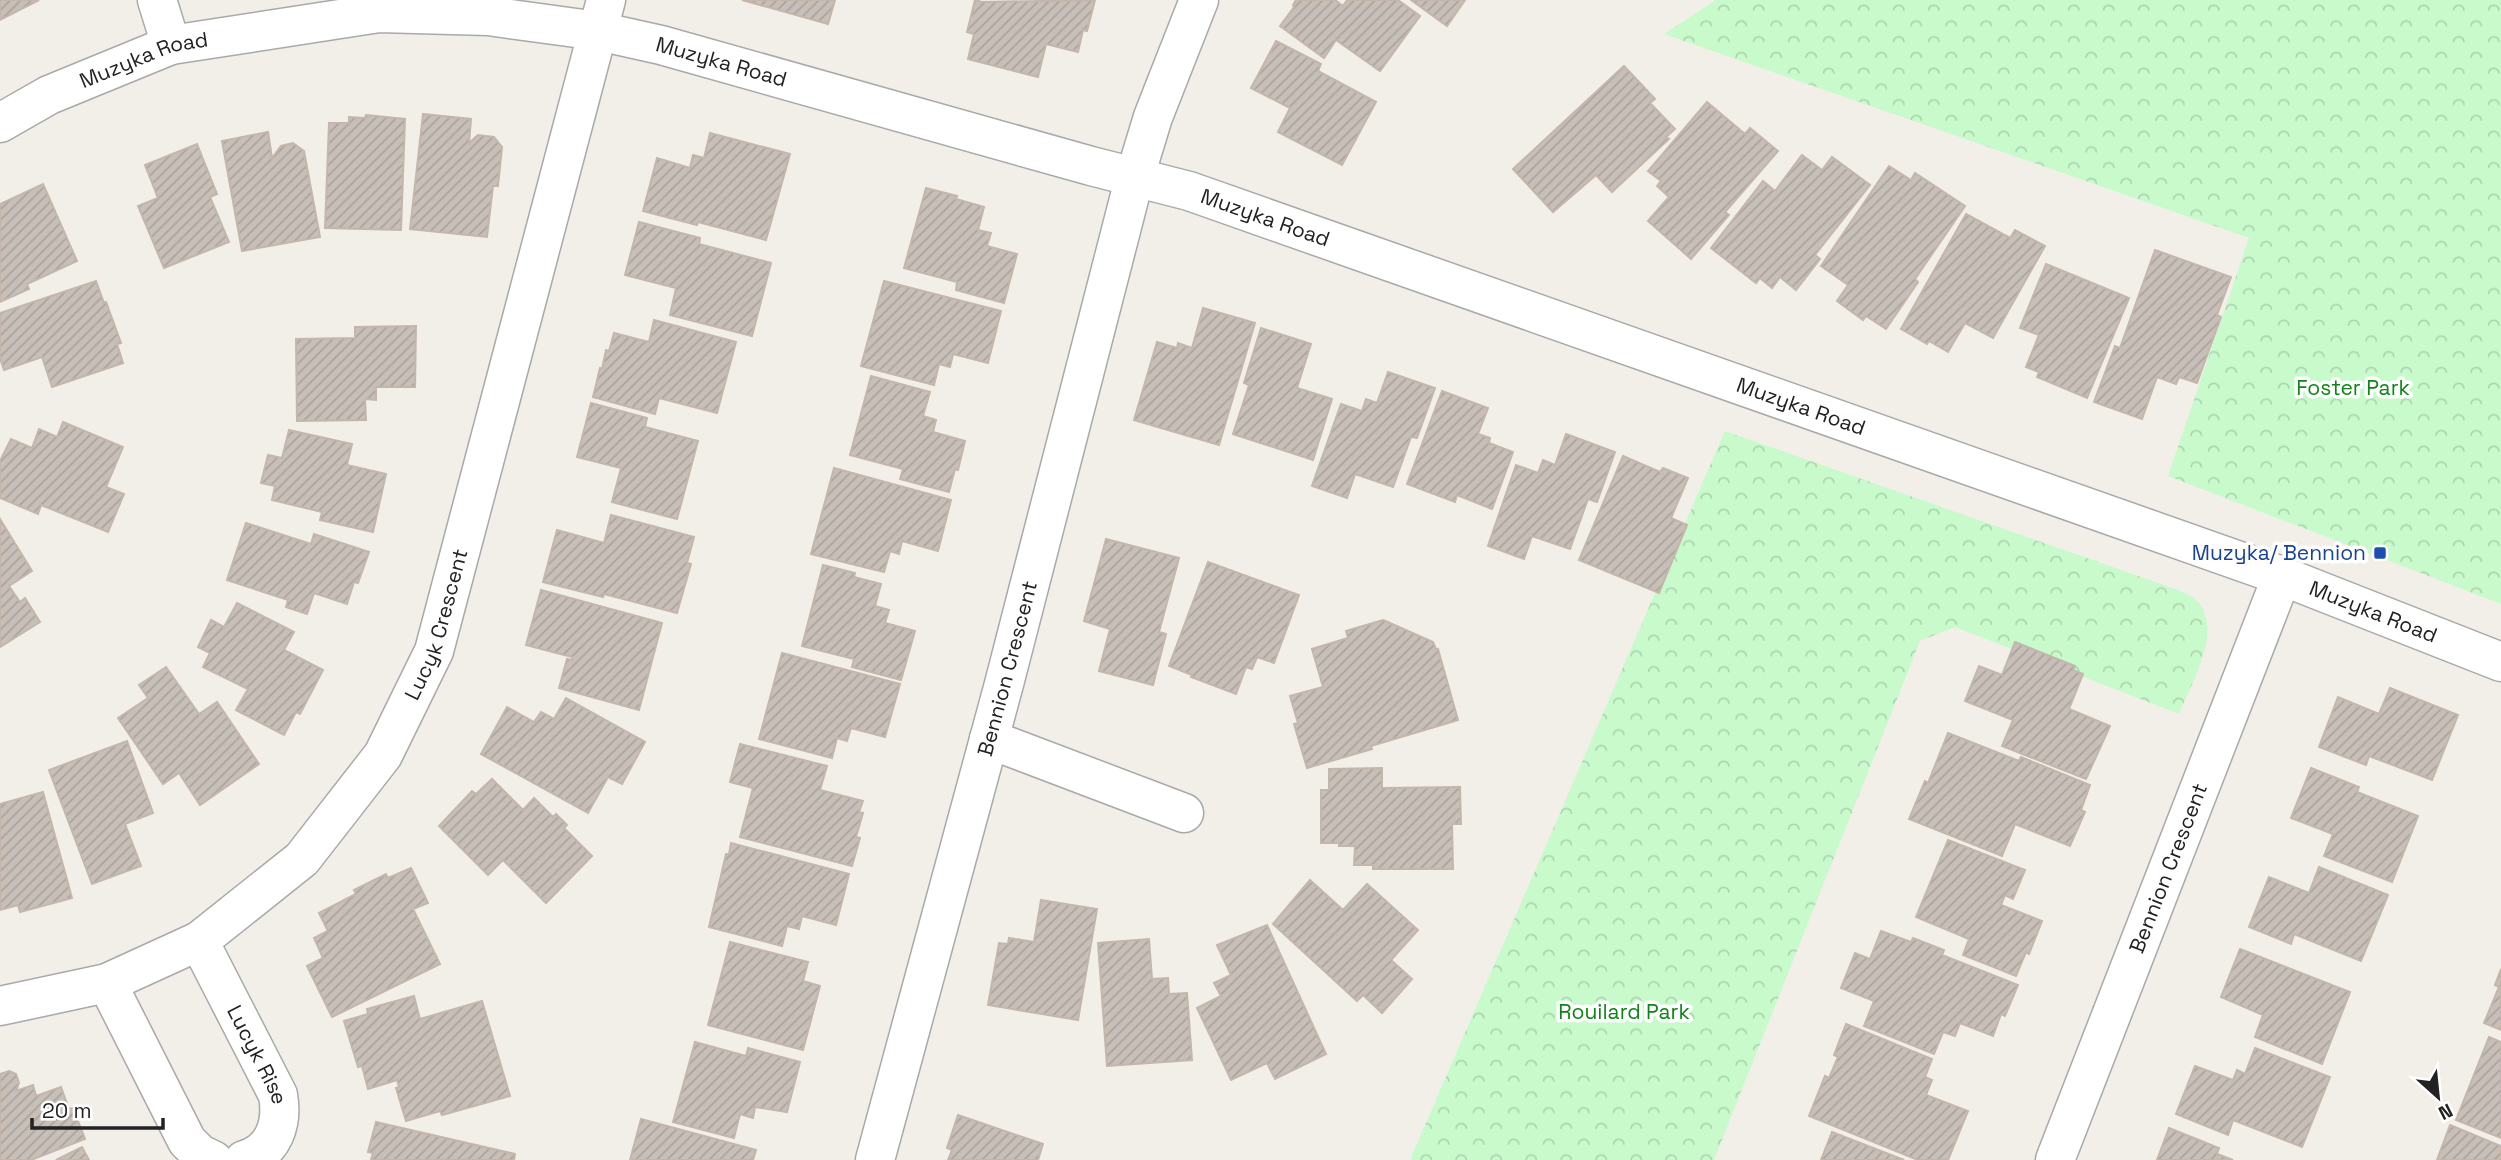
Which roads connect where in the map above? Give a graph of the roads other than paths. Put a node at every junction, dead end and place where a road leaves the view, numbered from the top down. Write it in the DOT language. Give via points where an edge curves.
graph roads {
  1 [pos="157,0"];
  2 [pos="1199,0"];
  3 [pos="602,15"];
  4 [pos="171,44"];
  5 [pos="0,123"];
  6 [pos="1135,176"];
  7 [pos="2282,576"];
  8 [pos="2501,662"];
  9 [pos="989,739"];
  10 [pos="1184,813"];
  11 [pos="200,941"];
  12 [pos="107,983"];
  13 [pos="0,1006"];
  14 [pos="214,1160"];
  15 [pos="244,1160"];
  16 [pos="875,1160"];
  17 [pos="2055,1160"];
  1 -- 4 [label="street"];
  2 -- 6 [label="street, Bennion Crescent"];
  3 -- 4 [label="street, Muzyka Road" via="379,13"];
  3 -- 6 [label="street, Muzyka Road" via="662,46"];
  3 -- 11 [label="street, Lucyk Crescent" via="434,651 383,755 302,859"];
  4 -- 5 [label="street, Muzyka Road" via="48,95"];
  6 -- 7 [label="street, Muzyka Road" via="1202,195"];
  6 -- 9 [label="street, Bennion Crescent"];
  7 -- 8 [label="street, Muzyka Road"];
  7 -- 17 [label="street, Bennion Crescent"];
  9 -- 10 [label="street"];
  9 -- 16 [label="street, Bennion Crescent"];
  11 -- 12 [label="street, Lucyk Crescent"];
  11 -- 15 [label="street, Lucyk Rise" via="278,1095 281,1110 273,1139"];
  12 -- 13 [label="street, Lucyk Crescent"];
  12 -- 14 [label="street" via="187,1141"];
}
